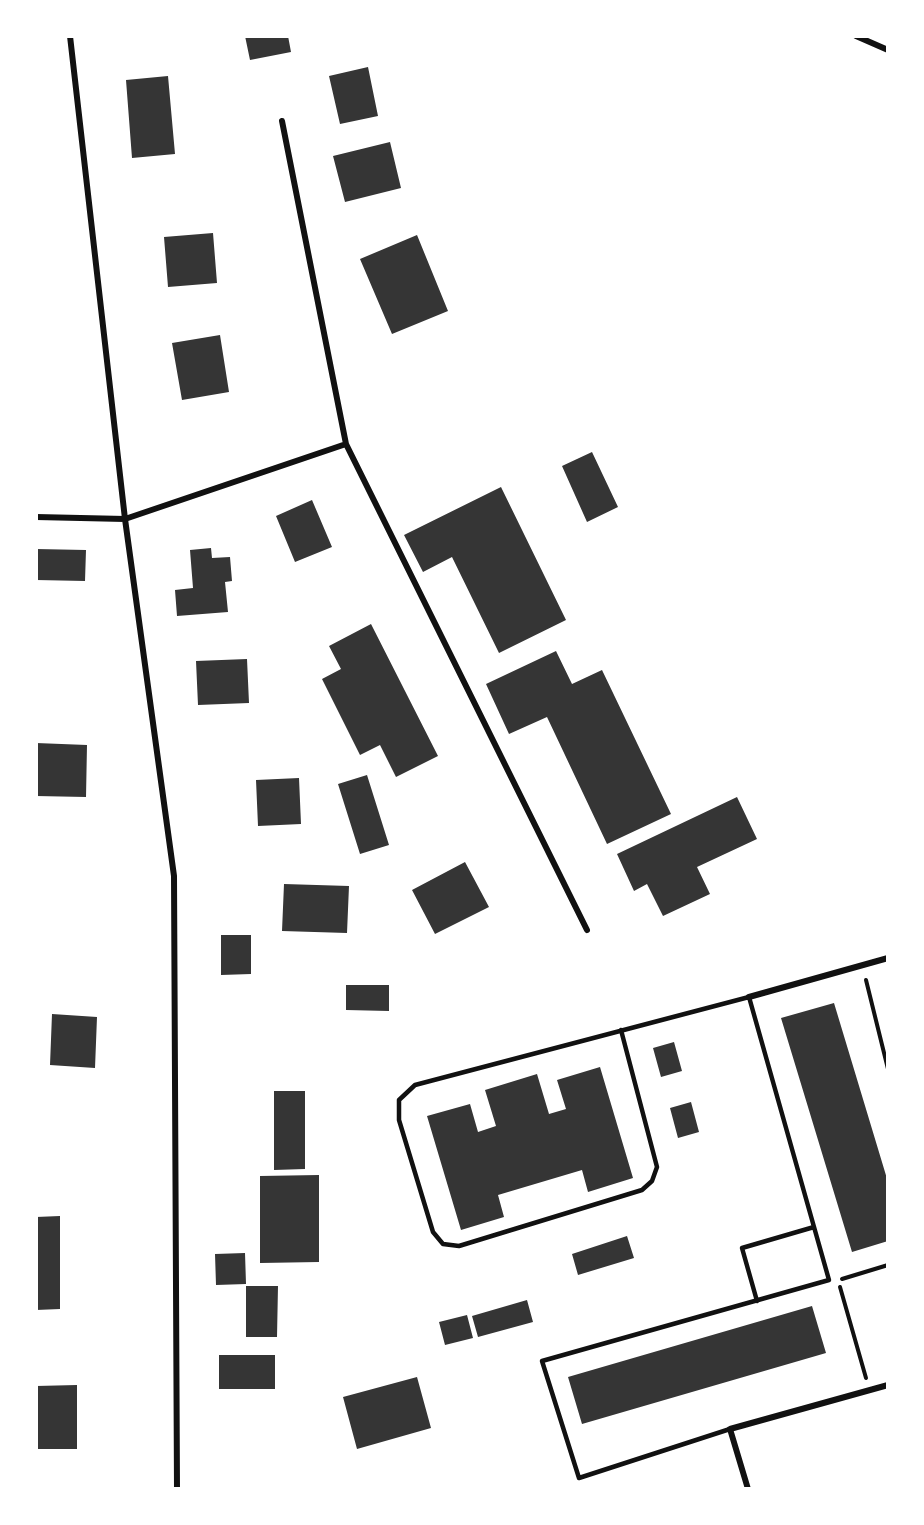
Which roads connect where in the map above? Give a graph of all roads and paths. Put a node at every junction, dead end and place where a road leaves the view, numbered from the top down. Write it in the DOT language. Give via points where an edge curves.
graph roads {
  1 [pos="70,36"];
  2 [pos="856,36"];
  3 [pos="888,50"];
  4 [pos="282,121"];
  5 [pos="346,444"];
  6 [pos="36,518"];
  7 [pos="125,519"];
  8 [pos="587,930"];
  9 [pos="888,958"];
  10 [pos="862,966"];
  11 [pos="749,997"];
  12 [pos="621,1030"];
  13 [pos="888,1069"];
  14 [pos="814,1227"];
  15 [pos="888,1265"];
  16 [pos="757,1301"];
  17 [pos="888,1385"];
  18 [pos="869,1390"];
  19 [pos="730,1429"];
  20 [pos="177,1489"];
  21 [pos="748,1489"];
  1 -- 7 [label="street"];
  2 -- 3 [label="street"];
  4 -- 5 [label="street"];
  5 -- 7 [label="street"];
  5 -- 8 [label="street"];
  6 -- 7 [label="street"];
  7 -- 20 [label="street" via="174,876"];
  9 -- 10 [label="street"];
  10 -- 11 [label="street"];
  10 -- 13 [label="path"];
  11 -- 12 [label="lane"];
  11 -- 14 [label="lane"];
  12 -- 12 [label="lane" via="415,1085 399,1100 399,1120 433,1232 443,1244 459,1246 642,1190 652,1181 657,1167"];
  14 -- 16 [label="lane" via="742,1248"];
  14 -- 16 [label="lane" via="830,1280"];
  15 -- 18 [label="path" via="838,1281"];
  16 -- 19 [label="lane" via="542,1361 579,1478"];
  17 -- 18 [label="street"];
  18 -- 19 [label="street"];
  19 -- 21 [label="street"];
}
